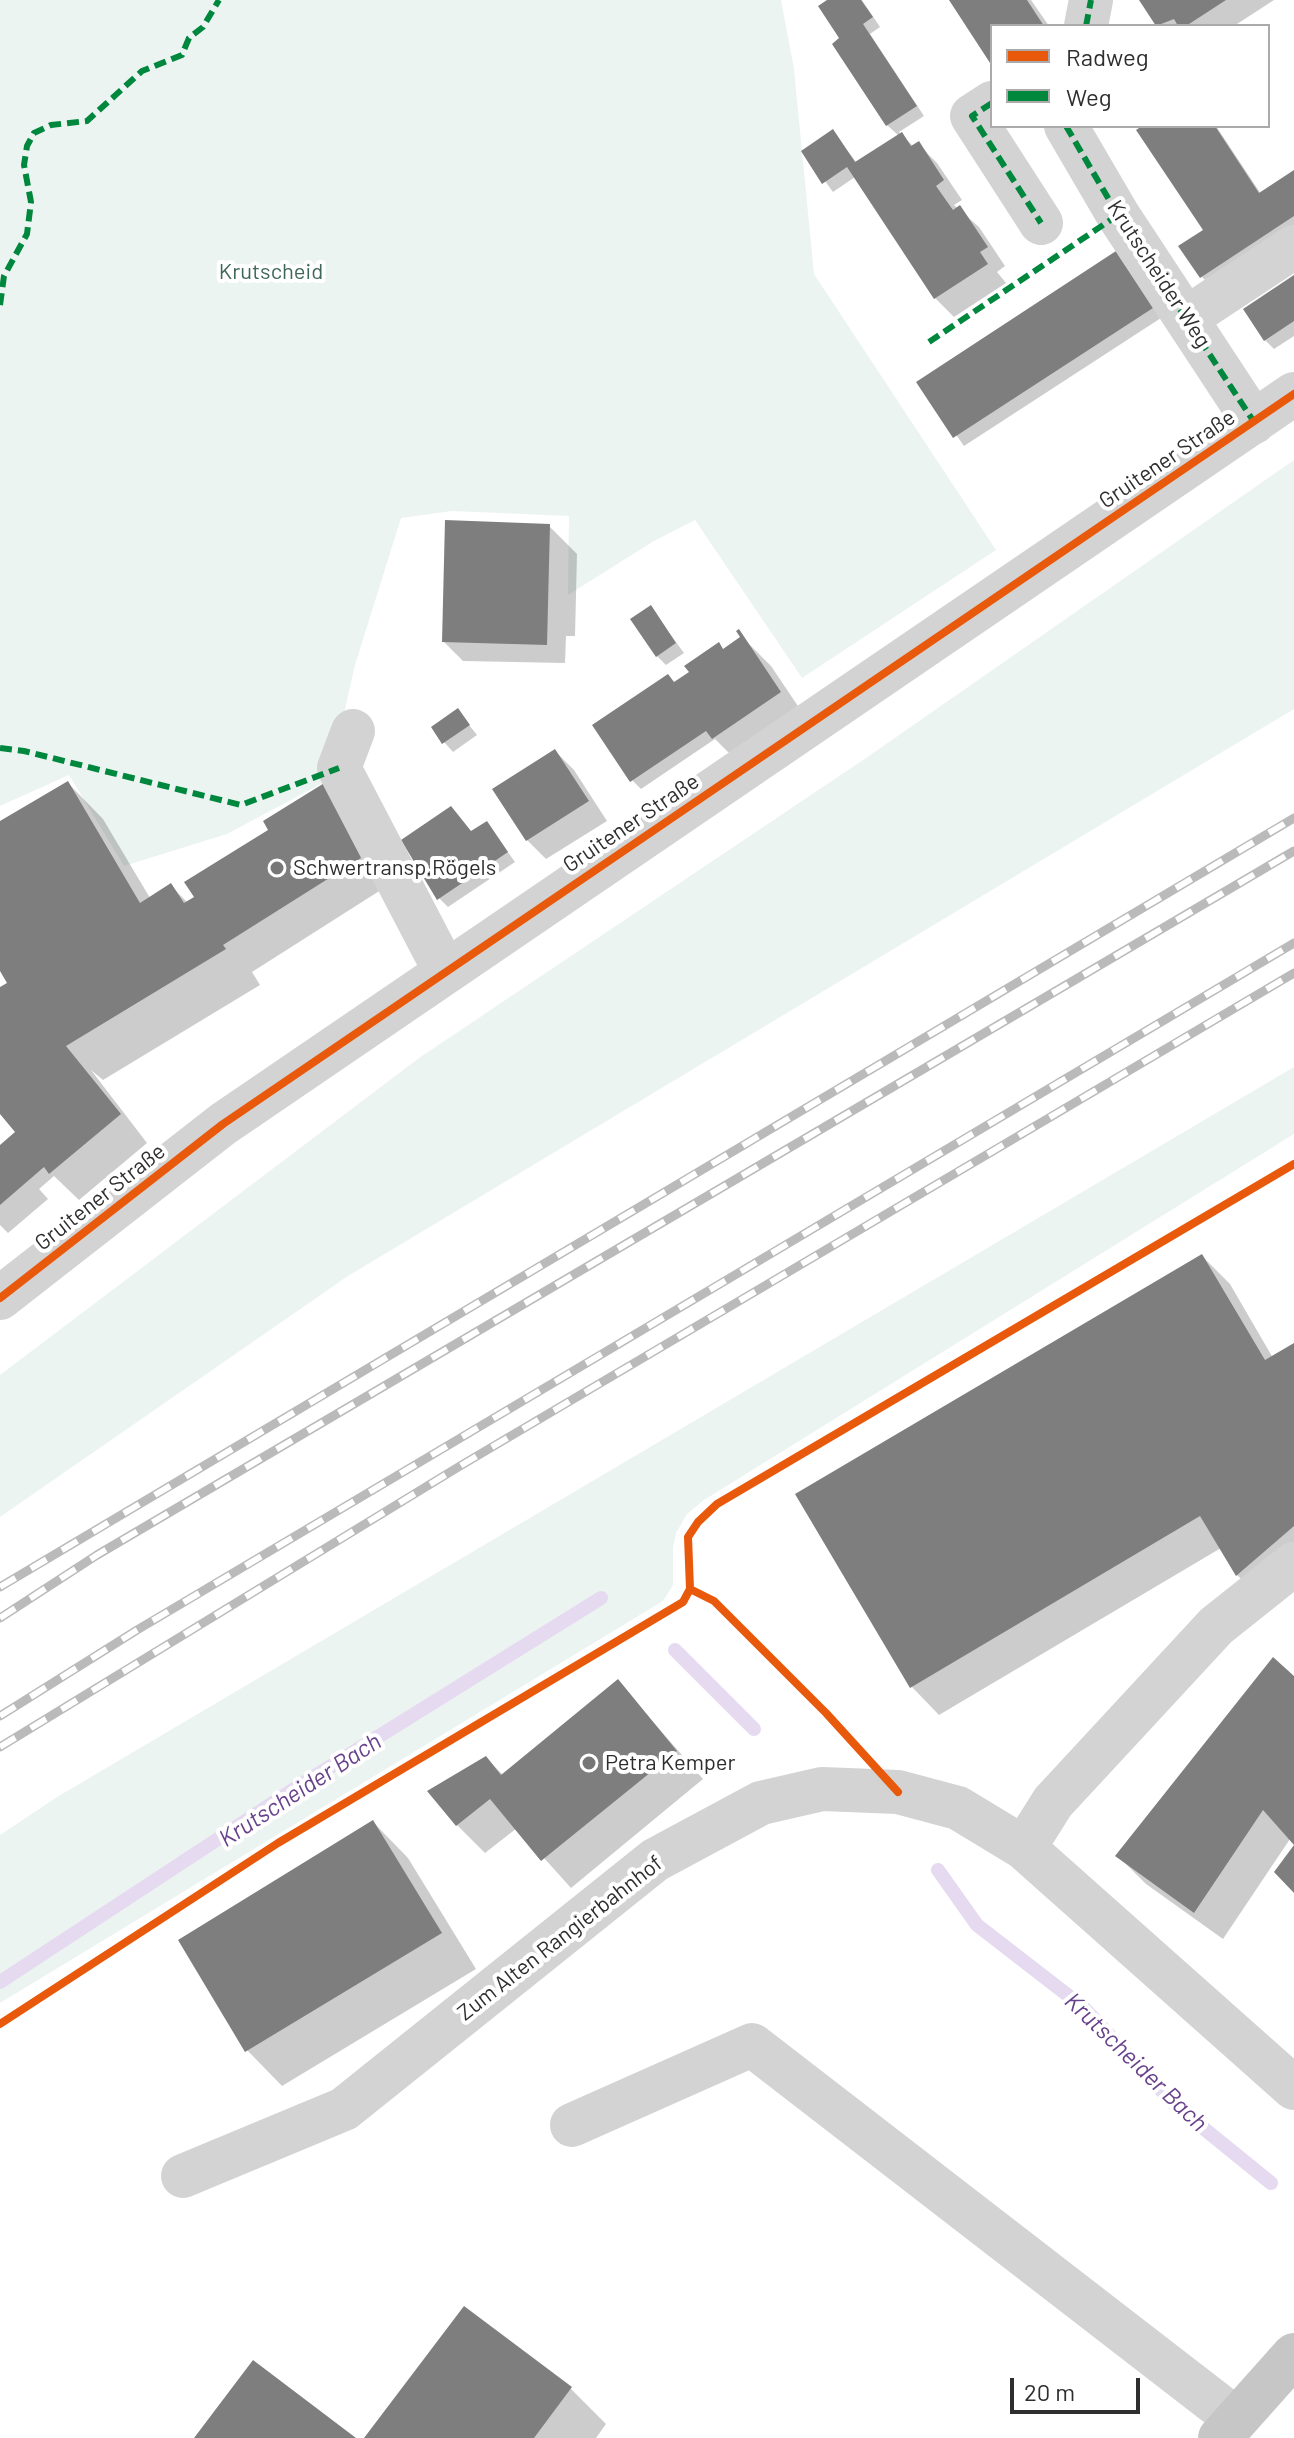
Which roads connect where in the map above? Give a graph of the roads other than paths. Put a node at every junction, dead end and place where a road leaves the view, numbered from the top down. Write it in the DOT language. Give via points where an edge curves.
graph roads {
  1 [pos="1091,0"];
  2 [pos="1086,24"];
  3 [pos="990,104"];
  4 [pos="1067,128"];
  5 [pos="1041,223"];
  6 [pos="1294,247"];
  7 [pos="1188,317"];
  8 [pos="1294,394"];
  9 [pos="1254,422"];
  10 [pos="353,731"];
  11 [pos="445,971"];
  12 [pos="0,1298"];
  13 [pos="1294,1564"];
  14 [pos="1024,1848"];
  15 [pos="1294,2088"];
  16 [pos="572,2125"];
  17 [pos="183,2176"];
  18 [pos="1294,2355"];
  19 [pos="1228,2428"];
  1 -- 2 [label="street"];
  3 -- 5 [label="street" via="972,116"];
  4 -- 7 [label="street, Krutscheider Weg" via="1118,215"];
  6 -- 7 [label="street"];
  7 -- 9 [label="street, Krutscheider Weg"];
  8 -- 9 [label="street, Gruitener Straße"];
  9 -- 11 [label="street, Gruitener Straße"];
  10 -- 11 [label="street" via="339,768"];
  11 -- 12 [label="street, Gruitener Straße" via="223,1124"];
  13 -- 14 [label="street" via="1216,1626 1053,1802"];
  14 -- 15 [label="street, Zum Alten Rangierbahnhof"];
  14 -- 17 [label="street, Zum Alten Rangierbahnhof" via="958,1808 898,1792 822,1789 761,1803 655,1860 344,2109"];
  16 -- 19 [label="street" via="752,2045"];
  18 -- 19 [label="main road"];
}
